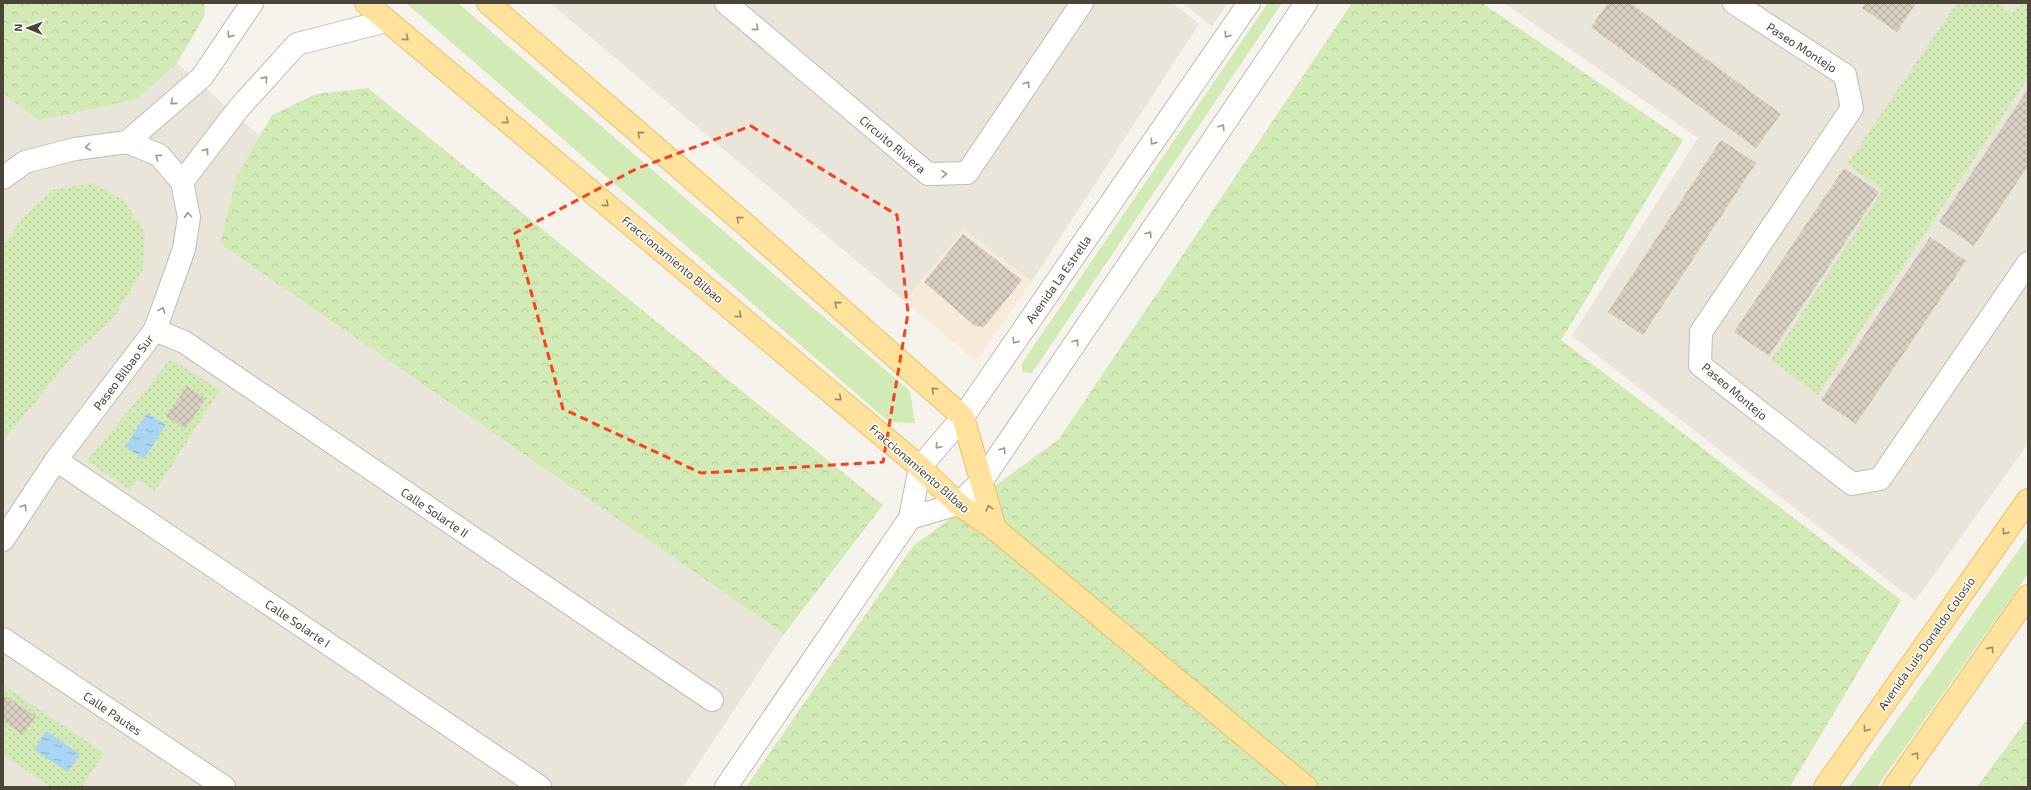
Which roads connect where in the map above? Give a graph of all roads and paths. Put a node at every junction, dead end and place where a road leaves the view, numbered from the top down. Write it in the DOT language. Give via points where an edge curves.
graph roads {
  1 [pos="252,3"];
  2 [pos="366,3"];
  3 [pos="488,3"];
  4 [pos="726,3"];
  5 [pos="1082,3"];
  6 [pos="1250,3"];
  7 [pos="1306,3"];
  8 [pos="1734,3"];
  9 [pos="386,21"];
  10 [pos="127,142"];
  11 [pos="3,178"];
  12 [pos="182,182"];
  13 [pos="2028,263"];
  14 [pos="155,330"];
  15 [pos="963,417"];
  16 [pos="56,460"];
  17 [pos="920,467"];
  18 [pos="981,482"];
  19 [pos="2028,500"];
  20 [pos="958,504"];
  21 [pos="910,518"];
  22 [pos="995,529"];
  23 [pos="3,540"];
  24 [pos="2028,596"];
  25 [pos="3,639"];
  26 [pos="712,700"];
  27 [pos="224,787"];
  28 [pos="540,787"];
  29 [pos="726,787"];
  30 [pos="1306,787"];
  31 [pos="1825,787"];
  32 [pos="1894,787"];
  1 -- 10 [label="street, one-way" via="202,77"];
  2 -- 9 [label="main road, Fraccionamiento Bilbao"];
  15 -- 3 [label="main road, one-way" via="746,225"];
  4 -- 5 [label="street, Circuito Riviera, one-way" via="928,174 967,173"];
  6 -- 15 [label="street, Avenida La Estrella, one-way"];
  18 -- 7 [label="street, one-way"];
  8 -- 13 [label="street, Paseo Montejo" via="1845,74 1852,108 1701,332 1700,365 1852,484 1880,479"];
  12 -- 9 [label="street, one-way" via="239,108 297,44"];
  9 -- 17 [label="main road, Fraccionamiento Bilbao, one-way"];
  10 -- 11 [label="street, one-way" via="75,148 25,162"];
  12 -- 10 [label="street, one-way" via="159,155"];
  14 -- 12 [label="street, Paseo Bilbao Sur, one-way" via="184,249 189,217"];
  14 -- 16 [label="street, Paseo Bilbao Sur"];
  14 -- 26 [label="street, Calle Solarte II" via="184,342"];
  15 -- 17 [label="street, Avenida La Estrella, one-way"];
  15 -- 18 [label="main road, Fraccionamiento Bilbao"];
  23 -- 16 [label="street, Paseo Bilbao Sur, one-way"];
  16 -- 28 [label="street, Calle Solarte I"];
  17 -- 20 [label="main road, Fraccionamiento Bilbao"];
  17 -- 21 [label="street, Avenida La Estrella"];
  18 -- 20 [label="street"];
  22 -- 18 [label="main road, Fraccionamiento Bilbao, one-way"];
  19 -- 31 [label="main road, Avenida Luis Donaldo Colosio, one-way"];
  20 -- 21 [label="street"];
  20 -- 22 [label="main road, Fraccionamiento Bilbao"];
  21 -- 29 [label="street"];
  22 -- 30 [label="main road"];
  32 -- 24 [label="main road, one-way"];
  25 -- 27 [label="street, Calle Pautes"];
}
